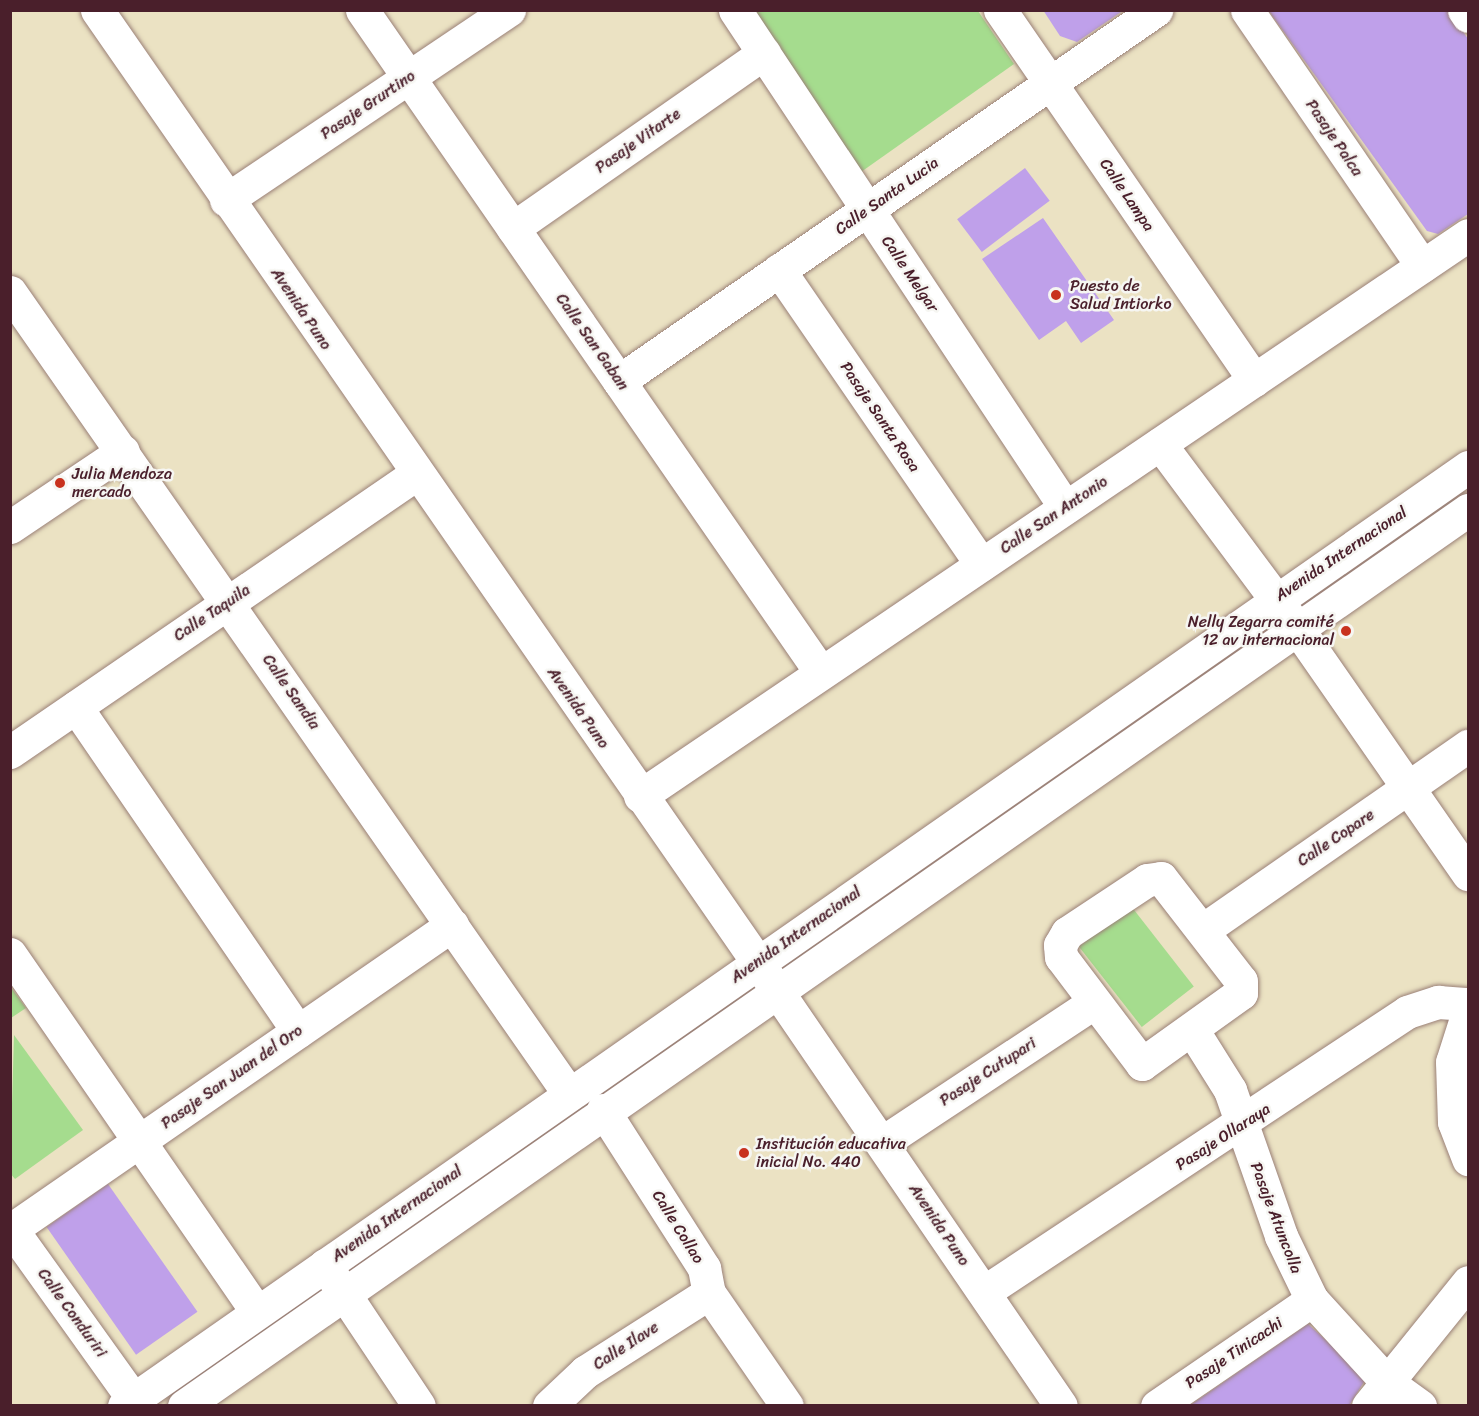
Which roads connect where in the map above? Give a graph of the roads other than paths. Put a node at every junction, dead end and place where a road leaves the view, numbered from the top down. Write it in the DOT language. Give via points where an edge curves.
graph roads {
  1 [pos="97,10"];
  2 [pos="362,10"];
  3 [pos="509,10"];
  4 [pos="735,10"];
  5 [pos="1000,10"];
  6 [pos="1156,10"];
  7 [pos="1247,10"];
  8 [pos="1464,10"];
  9 [pos="1468,16"];
  10 [pos="764,53"];
  11 [pos="409,78"];
  12 [pos="1050,83"];
  13 [pos="226,200"];
  14 [pos="867,209"];
  15 [pos="513,228"];
  16 [pos="1468,235"];
  17 [pos="1422,266"];
  18 [pos="779,270"];
  19 [pos="12,297"];
  20 [pos="1254,380"];
  21 [pos="619,381"];
  22 [pos="1160,444"];
  23 [pos="123,452"];
  24 [pos="1468,467"];
  25 [pos="414,475"];
  26 [pos="1065,507"];
  27 [pos="1468,510"];
  28 [pos="10,527"];
  29 [pos="981,564"];
  30 [pos="1276,599"];
  31 [pos="229,602"];
  32 [pos="1298,628"];
  33 [pos="821,673"];
  34 [pos="76,707"];
  35 [pos="1468,746"];
  36 [pos="10,752"];
  37 [pos="1409,788"];
  38 [pos="640,796"];
  39 [pos="1468,874"];
  40 [pos="452,925"];
  41 [pos="1203,930"];
  42 [pos="10,954"];
  43 [pos="766,975"];
  44 [pos="1094,1003"];
  45 [pos="1468,1004"];
  46 [pos="1468,1012"];
  47 [pos="298,1031"];
  48 [pos="1193,1031"];
  49 [pos="569,1094"];
  50 [pos="603,1110"];
  51 [pos="1242,1125"];
  52 [pos="141,1140"];
  53 [pos="883,1142"];
  54 [pos="1468,1159"];
  55 [pos="11,1228"];
  56 [pos="324,1265"];
  57 [pos="1468,1282"];
  58 [pos="984,1292"];
  59 [pos="343,1293"];
  60 [pos="708,1293"];
  61 [pos="1312,1300"];
  62 [pos="257,1312"];
  63 [pos="1377,1394"];
  64 [pos="128,1402"];
  65 [pos="184,1406"];
  66 [pos="418,1406"];
  67 [pos="549,1406"];
  68 [pos="787,1406"];
  69 [pos="1060,1406"];
  70 [pos="1157,1406"];
  71 [pos="1420,1406"];
  1 -- 13 [label="street, Avenida Puno"];
  2 -- 11 [label="street, Calle San Gaban"];
  3 -- 11 [label="street, Pasaje Grurtino"];
  4 -- 10 [label="street, Calle Melgar"];
  5 -- 12 [label="street, Calle Lampa"];
  6 -- 12 [label="street, Calle Santa Lucia"];
  7 -- 17 [label="street, Pasaje Palca"];
  8 -- 9 [label="street"];
  10 -- 14 [label="street, Calle Melgar"];
  10 -- 15 [label="street, Pasaje Vitarte"];
  11 -- 13 [label="street, Pasaje Grurtino"];
  11 -- 15 [label="street, Calle San Gaban"];
  12 -- 14 [label="street, Calle Santa Lucia"];
  12 -- 20 [label="street, Calle Lampa"];
  13 -- 25 [label="street, Avenida Puno"];
  14 -- 18 [label="street, Calle Santa Lucia"];
  14 -- 26 [label="street, Calle Melgar"];
  15 -- 21 [label="street, Calle San Gaban"];
  16 -- 17 [label="street, Calle San Antonio"];
  17 -- 20 [label="street, Calle San Antonio"];
  18 -- 21 [label="street, Calle Santa Lucia"];
  18 -- 29 [label="street, Pasaje Santa Rosa"];
  19 -- 23 [label="street, Calle Sandia"];
  20 -- 22 [label="street, Calle San Antonio"];
  21 -- 33 [label="street, Calle San Gaban"];
  22 -- 26 [label="street, Calle San Antonio"];
  22 -- 30 [label="street"];
  23 -- 28 [label="street"];
  23 -- 31 [label="street, Calle Sandia"];
  24 -- 30 [label="street, Avenida Internacional"];
  25 -- 31 [label="street, Calle Taquila"];
  25 -- 38 [label="street, Avenida Puno"];
  26 -- 29 [label="street, Calle San Antonio"];
  27 -- 32 [label="street, Avenida Internacional"];
  29 -- 33 [label="street, Calle San Antonio"];
  30 -- 32 [label="street"];
  30 -- 43 [label="street, Avenida Internacional"];
  31 -- 34 [label="street, Calle Taquila"];
  31 -- 40 [label="street, Calle Sandia"];
  32 -- 37 [label="street"];
  32 -- 43 [label="street, Avenida Internacional"];
  33 -- 38 [label="street, Calle San Antonio"];
  34 -- 36 [label="street, Calle Taquila"];
  34 -- 47 [label="street"];
  35 -- 37 [label="street, Calle Copare"];
  37 -- 39 [label="street"];
  37 -- 41 [label="street, Calle Copare"];
  38 -- 43 [label="street, Avenida Puno"];
  40 -- 47 [label="street, Pasaje San Juan del Oro"];
  40 -- 49 [label="street, Calle Sandia"];
  41 -- 44 [label="street" via="1161,878 1147,880 1067,933 1061,957"];
  41 -- 48 [label="street" via="1241,981 1241,993"];
  42 -- 52 [label="street"];
  43 -- 49 [label="street, Avenida Internacional"];
  43 -- 50 [label="street, Avenida Internacional"];
  43 -- 53 [label="street, Avenida Puno"];
  44 -- 48 [label="street" via="1142,1064"];
  44 -- 53 [label="street, Pasaje Cutupari"];
  45 -- 51 [label="street, Pasaje Ollaraya" via="1438,1002 1407,1012"];
  46 -- 54 [label="street" via="1452,1062 1454,1122"];
  47 -- 52 [label="street, Pasaje San Juan del Oro"];
  48 -- 51 [label="street, Pasaje Atuncolla" via="1230,1090"];
  49 -- 56 [label="street, Avenida Internacional"];
  50 -- 59 [label="street, Avenida Internacional"];
  50 -- 60 [label="street, Calle Collao" via="704,1268"];
  51 -- 58 [label="street, Pasaje Ollaraya"];
  51 -- 61 [label="street, Pasaje Atuncolla" via="1296,1273"];
  52 -- 55 [label="street, Pasaje San Juan del Oro"];
  52 -- 62 [label="street"];
  53 -- 58 [label="street, Avenida Puno"];
  55 -- 64 [label="street, Calle Conduriri"];
  56 -- 59 [label="street"];
  56 -- 62 [label="street, Avenida Internacional"];
  57 -- 63 [label="street"];
  58 -- 69 [label="street, Avenida Puno"];
  59 -- 65 [label="street, Avenida Internacional"];
  59 -- 66 [label="street"];
  60 -- 67 [label="street, Calle Ilave" via="585,1372"];
  60 -- 68 [label="street, Calle Collao"];
  61 -- 63 [label="street, Pasaje Atuncolla"];
  61 -- 70 [label="street, Pasaje Tinicachi"];
  62 -- 64 [label="street, Avenida Internacional"];
  63 -- 71 [label="street, Pasaje Atuncolla"];
}
